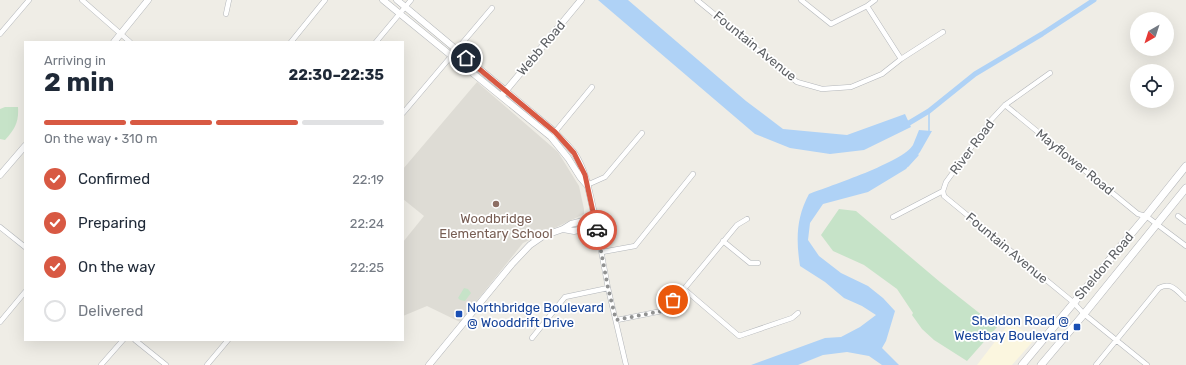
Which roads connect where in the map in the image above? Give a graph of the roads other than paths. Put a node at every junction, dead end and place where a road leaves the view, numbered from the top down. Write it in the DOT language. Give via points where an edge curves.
graph roads {
  1 [pos="29,0"];
  2 [pos="82,0"];
  3 [pos="148,0"];
  4 [pos="229,0"];
  5 [pos="325,0"];
  6 [pos="383,0"];
  7 [pos="397,0"];
  8 [pos="411,0"];
  9 [pos="581,0"];
  10 [pos="697,0"];
  11 [pos="801,0"];
  12 [pos="875,0"];
  13 [pos="405,6"];
  14 [pos="867,6"];
  15 [pos="492,8"];
  16 [pos="399,13"];
  17 [pos="226,14"];
  18 [pos="943,32"];
  19 [pos="0,34"];
  20 [pos="121,34"];
  21 [pos="115,41"];
  22 [pos="129,41"];
  23 [pos="292,41"];
  24 [pos="377,41"];
  25 [pos="456,50"];
  26 [pos="451,56"];
  27 [pos="901,59"];
  28 [pos="1050,73"];
  29 [pos="592,87"];
  30 [pos="506,91"];
  31 [pos="501,96"];
  32 [pos="1005,105"];
  33 [pos="404,112"];
  34 [pos="555,132"];
  35 [pos="642,133"];
  36 [pos="24,147"];
  37 [pos="1186,166"];
  38 [pos="693,174"];
  39 [pos="0,175"];
  40 [pos="587,185"];
  41 [pos="1186,188"];
  42 [pos="943,191"];
  43 [pos="1146,216"];
  44 [pos="1178,216"];
  45 [pos="893,217"];
  46 [pos="595,218"];
  47 [pos="747,219"];
  48 [pos="1186,222"];
  49 [pos="1157,225"];
  50 [pos="597,226"];
  51 [pos="0,227"];
  52 [pos="563,229"];
  53 [pos="723,242"];
  54 [pos="24,246"];
  55 [pos="1186,246"];
  56 [pos="602,252"];
  57 [pos="758,263"];
  58 [pos="608,288"];
  59 [pos="684,289"];
  60 [pos="24,293"];
  61 [pos="1186,299"];
  62 [pos="1073,302"];
  63 [pos="798,313"];
  64 [pos="1084,314"];
  65 [pos="616,320"];
  66 [pos="0,322"];
  67 [pos="532,338"];
  68 [pos="1116,340"];
  69 [pos="122,341"];
  70 [pos="136,341"];
  71 [pos="227,341"];
  72 [pos="101,365"];
  73 [pos="166,365"];
  74 [pos="207,365"];
  75 [pos="429,365"];
  76 [pos="626,365"];
  77 [pos="1022,365"];
  78 [pos="1041,365"];
  79 [pos="1096,365"];
  80 [pos="1146,365"];
  1 -- 19 [label="street"];
  2 -- 20 [label="street"];
  3 -- 20 [label="street"];
  4 -- 17 [label="street"];
  5 -- 23 [label="street"];
  6 -- 16 [label="street"];
  7 -- 13 [label="street"];
  8 -- 13 [label="street"];
  9 -- 30 [label="street, Webb Road"];
  10 -- 27 [label="street, Fountain Avenue" via="797,82 822,89 851,87 882,74"];
  11 -- 14 [label="street" via="831,24"];
  12 -- 14 [label="street"];
  13 -- 16 [label="street"];
  13 -- 25 [label="street"];
  14 -- 27 [label="street"];
  15 -- 25 [label="street"];
  16 -- 24 [label="street"];
  16 -- 26 [label="street"];
  18 -- 27 [label="street, Fountain Avenue"];
  20 -- 21 [label="street"];
  20 -- 22 [label="street"];
  25 -- 26 [label="street"];
  25 -- 30 [label="street"];
  26 -- 31 [label="street"];
  26 -- 33 [label="street"];
  28 -- 32 [label="street, River Road"];
  29 -- 34 [label="street"];
  30 -- 31 [label="street, Webb Road"];
  30 -- 34 [label="street"];
  31 -- 40 [label="street" via="551,137"];
  32 -- 42 [label="street, River Road" via="946,182"];
  32 -- 43 [label="street, Mayflower Road" via="1138,214"];
  34 -- 40 [label="street" via="574,153"];
  35 -- 40 [label="street" via="605,177"];
  36 -- 39 [label="street"];
  37 -- 43 [label="main road, Sheldon Road"];
  38 -- 56 [label="street" via="635,246"];
  40 -- 46 [label="street"];
  41 -- 49 [label="main road, Sheldon Road"];
  42 -- 45 [label="street"];
  42 -- 62 [label="street, Fountain Avenue" via="944,196"];
  43 -- 49 [label="street, Mayflower Road"];
  43 -- 62 [label="main road, Sheldon Road"];
  44 -- 48 [label="street"];
  46 -- 50 [label="street"];
  46 -- 52 [label="street" via="571,224"];
  47 -- 53 [label="street" via="737,225"];
  49 -- 55 [label="street, Mayflower Road"];
  49 -- 64 [label="main road, Sheldon Road"];
  50 -- 52 [label="street" via="574,231"];
  50 -- 56 [label="street"];
  51 -- 54 [label="street"];
  52 -- 75 [label="street" via="543,236 530,245"];
  53 -- 57 [label="street" via="750,263"];
  53 -- 59 [label="street"];
  56 -- 58 [label="street"];
  58 -- 65 [label="street"];
  58 -- 67 [label="street" via="565,297"];
  59 -- 63 [label="street" via="739,336 792,318"];
  59 -- 65 [label="street" via="662,311"];
  60 -- 66 [label="street"];
  61 -- 68 [label="street" via="1170,286 1164,285"];
  62 -- 64 [label="street, Fountain Avenue"];
  62 -- 77 [label="main road, Sheldon Road"];
  64 -- 68 [label="street, Fountain Avenue"];
  64 -- 78 [label="main road, Sheldon Road"];
  65 -- 76 [label="street"];
  68 -- 79 [label="street"];
  68 -- 80 [label="street, Fountain Avenue"];
  69 -- 72 [label="street"];
  70 -- 73 [label="street"];
  71 -- 74 [label="street"];
}
